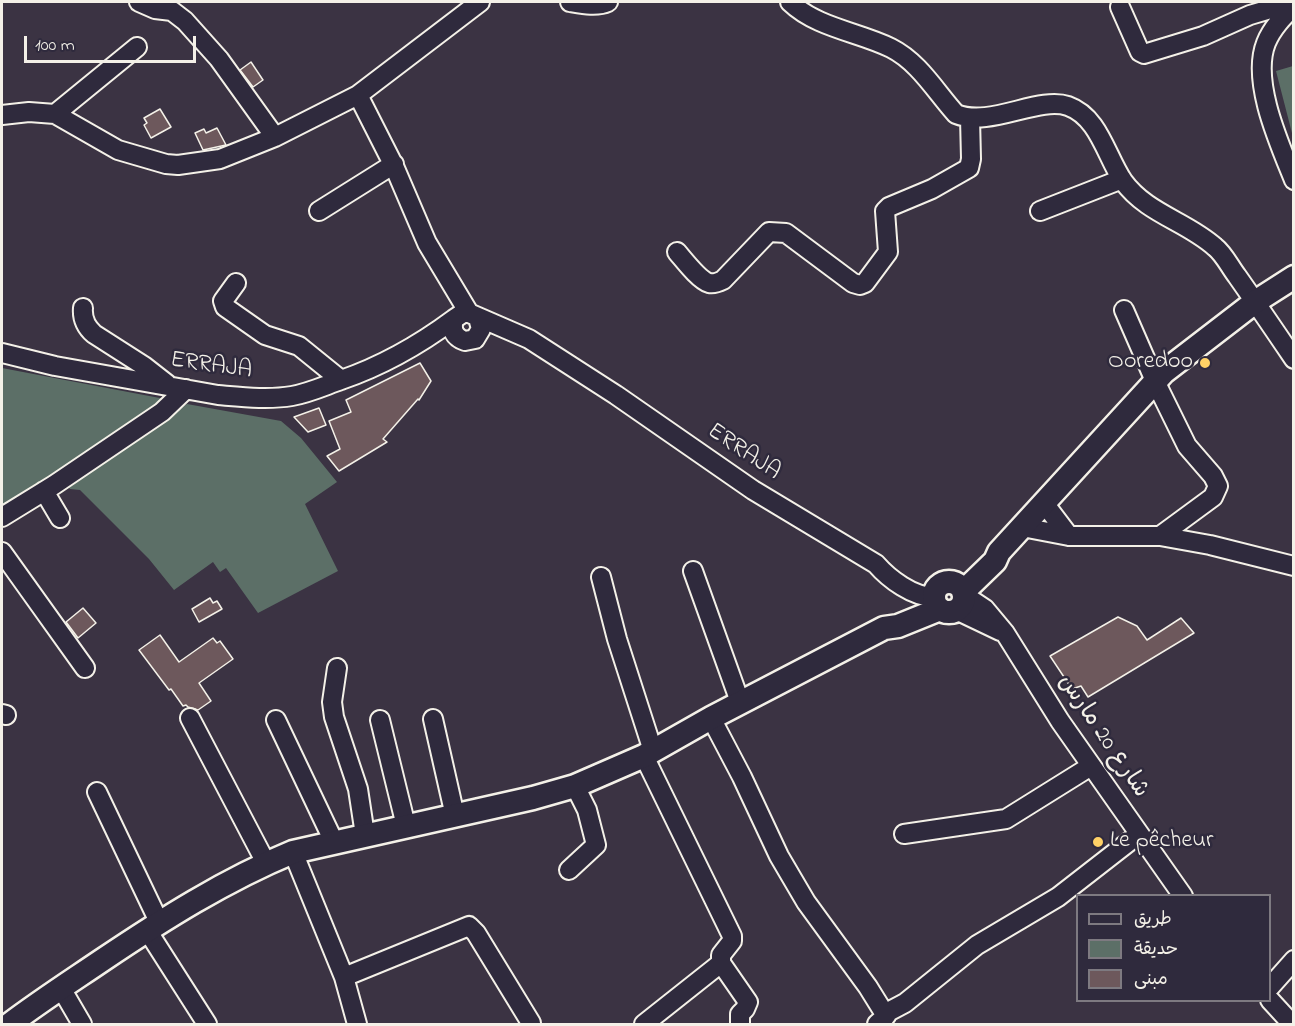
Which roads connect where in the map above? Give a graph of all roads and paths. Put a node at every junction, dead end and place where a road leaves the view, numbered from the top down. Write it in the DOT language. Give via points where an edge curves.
graph roads {
  1 [pos="139,2"];
  2 [pos="480,2"];
  3 [pos="570,2"];
  4 [pos="608,2"];
  5 [pos="790,2"];
  6 [pos="1285,4"];
  7 [pos="1120,6"];
  8 [pos="137,47"];
  9 [pos="358,95"];
  10 [pos="55,114"];
  11 [pos="2,115"];
  12 [pos="970,118"];
  13 [pos="275,137"];
  14 [pos="394,164"];
  15 [pos="1122,179"];
  16 [pos="1293,180"];
  17 [pos="319,211"];
  18 [pos="1040,211"];
  19 [pos="676,252"];
  20 [pos="1293,277"];
  21 [pos="236,284"];
  22 [pos="1255,302"];
  23 [pos="83,308"];
  24 [pos="1124,310"];
  25 [pos="465,316"];
  26 [pos="529,339"];
  27 [pos="470,340"];
  28 [pos="409,351"];
  29 [pos="2,353"];
  30 [pos="1293,359"];
  31 [pos="341,380"];
  32 [pos="1155,381"];
  33 [pos="177,387"];
  34 [pos="44,491"];
  35 [pos="1044,502"];
  36 [pos="2,517"];
  37 [pos="60,518"];
  38 [pos="1022,527"];
  39 [pos="1069,536"];
  40 [pos="1160,536"];
  41 [pos="2,552"];
  42 [pos="1293,566"];
  43 [pos="693,571"];
  44 [pos="601,577"];
  45 [pos="948,597"];
  46 [pos="85,668"];
  47 [pos="337,668"];
  48 [pos="740,702"];
  49 [pos="190,718"];
  50 [pos="711,718"];
  51 [pos="433,719"];
  52 [pos="276,720"];
  53 [pos="380,720"];
  54 [pos="648,754"];
  55 [pos="1092,766"];
  56 [pos="575,786"];
  57 [pos="97,792"];
  58 [pos="455,816"];
  59 [pos="406,826"];
  60 [pos="904,834"];
  61 [pos="1139,834"];
  62 [pos="365,835"];
  63 [pos="334,843"];
  64 [pos="293,852"];
  65 [pos="266,863"];
  66 [pos="569,870"];
  67 [pos="1182,894"];
  68 [pos="153,926"];
  69 [pos="1293,960"];
  70 [pos="721,963"];
  71 [pos="344,977"];
  72 [pos="1271,985"];
  73 [pos="61,988"];
  74 [pos="1271,1002"];
  75 [pos="882,1020"];
  76 [pos="1291,1022"];
  77 [pos="531,1023"];
  78 [pos="10,1024"];
  79 [pos="82,1024"];
  80 [pos="207,1024"];
  81 [pos="357,1024"];
  82 [pos="644,1024"];
  83 [pos="740,1024"];
  1 -- 13 [label="street" via="172,11 185,21 219,59"];
  2 -- 9 [label="street"];
  3 -- 4 [label="street"];
  5 -- 12 [label="street" via="813,18 906,57 956,114"];
  6 -- 7 [label="street" via="1144,54 1140,53"];
  6 -- 16 [label="street" via="1266,42 1261,64 1271,126"];
  8 -- 10 [label="street"];
  9 -- 13 [label="street"];
  9 -- 14 [label="street"];
  10 -- 11 [label="street"];
  10 -- 13 [label="street" via="118,150 166,164 220,159"];
  12 -- 15 [label="street" via="1049,105 1077,109 1095,129"];
  12 -- 19 [label="street" via="969,168 885,211 888,252 865,283 853,283 786,233 776,231 769,232 716,283 701,278"];
  14 -- 17 [label="street"];
  14 -- 25 [label="street" via="427,243"];
  15 -- 18 [label="street"];
  15 -- 22 [label="street" via="1150,208 1216,247"];
  20 -- 22 [label="main road"];
  21 -- 31 [label="street" via="225,295 225,307 265,334 299,346"];
  22 -- 30 [label="street"];
  22 -- 32 [label="main road"];
  23 -- 33 [label="street" via="87,328 94,334"];
  24 -- 32 [label="street"];
  25 -- 26 [label="street, ERRAJA"];
  25 -- 27 [label="street" via="481,329"];
  25 -- 27 [label="street" via="453,330 455,335"];
  25 -- 28 [label="street"];
  26 -- 27 [label="street" via="501,336"];
  26 -- 45 [label="street, ERRAJA" via="753,490 876,564 891,567"];
  27 -- 28 [label="street"];
  28 -- 31 [label="street, ERRAJA"];
  29 -- 33 [label="street, ERRAJA"];
  31 -- 33 [label="street, ERRAJA" via="279,397 244,398"];
  32 -- 35 [label="main road"];
  32 -- 40 [label="street" via="1187,446 1218,486 1213,497"];
  33 -- 34 [label="street" via="162,412"];
  34 -- 36 [label="street"];
  34 -- 37 [label="street"];
  35 -- 38 [label="main road"];
  35 -- 39 [label="street"];
  38 -- 39 [label="street"];
  38 -- 45 [label="main road" via="995,561"];
  39 -- 40 [label="street"];
  40 -- 42 [label="street"];
  41 -- 46 [label="street"];
  43 -- 48 [label="street"];
  44 -- 54 [label="street"];
  45 -- 48 [label="main road" via="893,618 884,628"];
  45 -- 55 [label="street, شارع 20 مارس" via="985,609 1005,633"];
  47 -- 62 [label="street" via="334,717 358,789"];
  48 -- 50 [label="main road"];
  49 -- 65 [label="street"];
  50 -- 54 [label="main road"];
  50 -- 75 [label="street" via="778,856 868,987"];
  51 -- 58 [label="street"];
  52 -- 63 [label="street"];
  53 -- 59 [label="street"];
  54 -- 56 [label="main road"];
  54 -- 70 [label="street" via="732,936 731,945 721,955"];
  55 -- 60 [label="street" via="1006,819"];
  55 -- 61 [label="street, شارع 20 مارس"];
  56 -- 58 [label="main road"];
  56 -- 66 [label="street" via="587,810 596,845"];
  57 -- 68 [label="street"];
  58 -- 59 [label="main road"];
  59 -- 62 [label="main road"];
  61 -- 67 [label="street, شارع 20 مارس"];
  61 -- 75 [label="street" via="1058,897 977,945"];
  62 -- 63 [label="main road"];
  63 -- 64 [label="main road"];
  64 -- 65 [label="main road"];
  64 -- 71 [label="street"];
  65 -- 68 [label="main road"];
  68 -- 73 [label="main road"];
  68 -- 80 [label="street"];
  69 -- 72 [label="street"];
  70 -- 82 [label="street"];
  70 -- 83 [label="street" via="748,1002 740,1014"];
  71 -- 77 [label="street" via="469,926"];
  71 -- 81 [label="street"];
  73 -- 78 [label="main road"];
  73 -- 79 [label="street"];
  74 -- 76 [label="street"];
}
